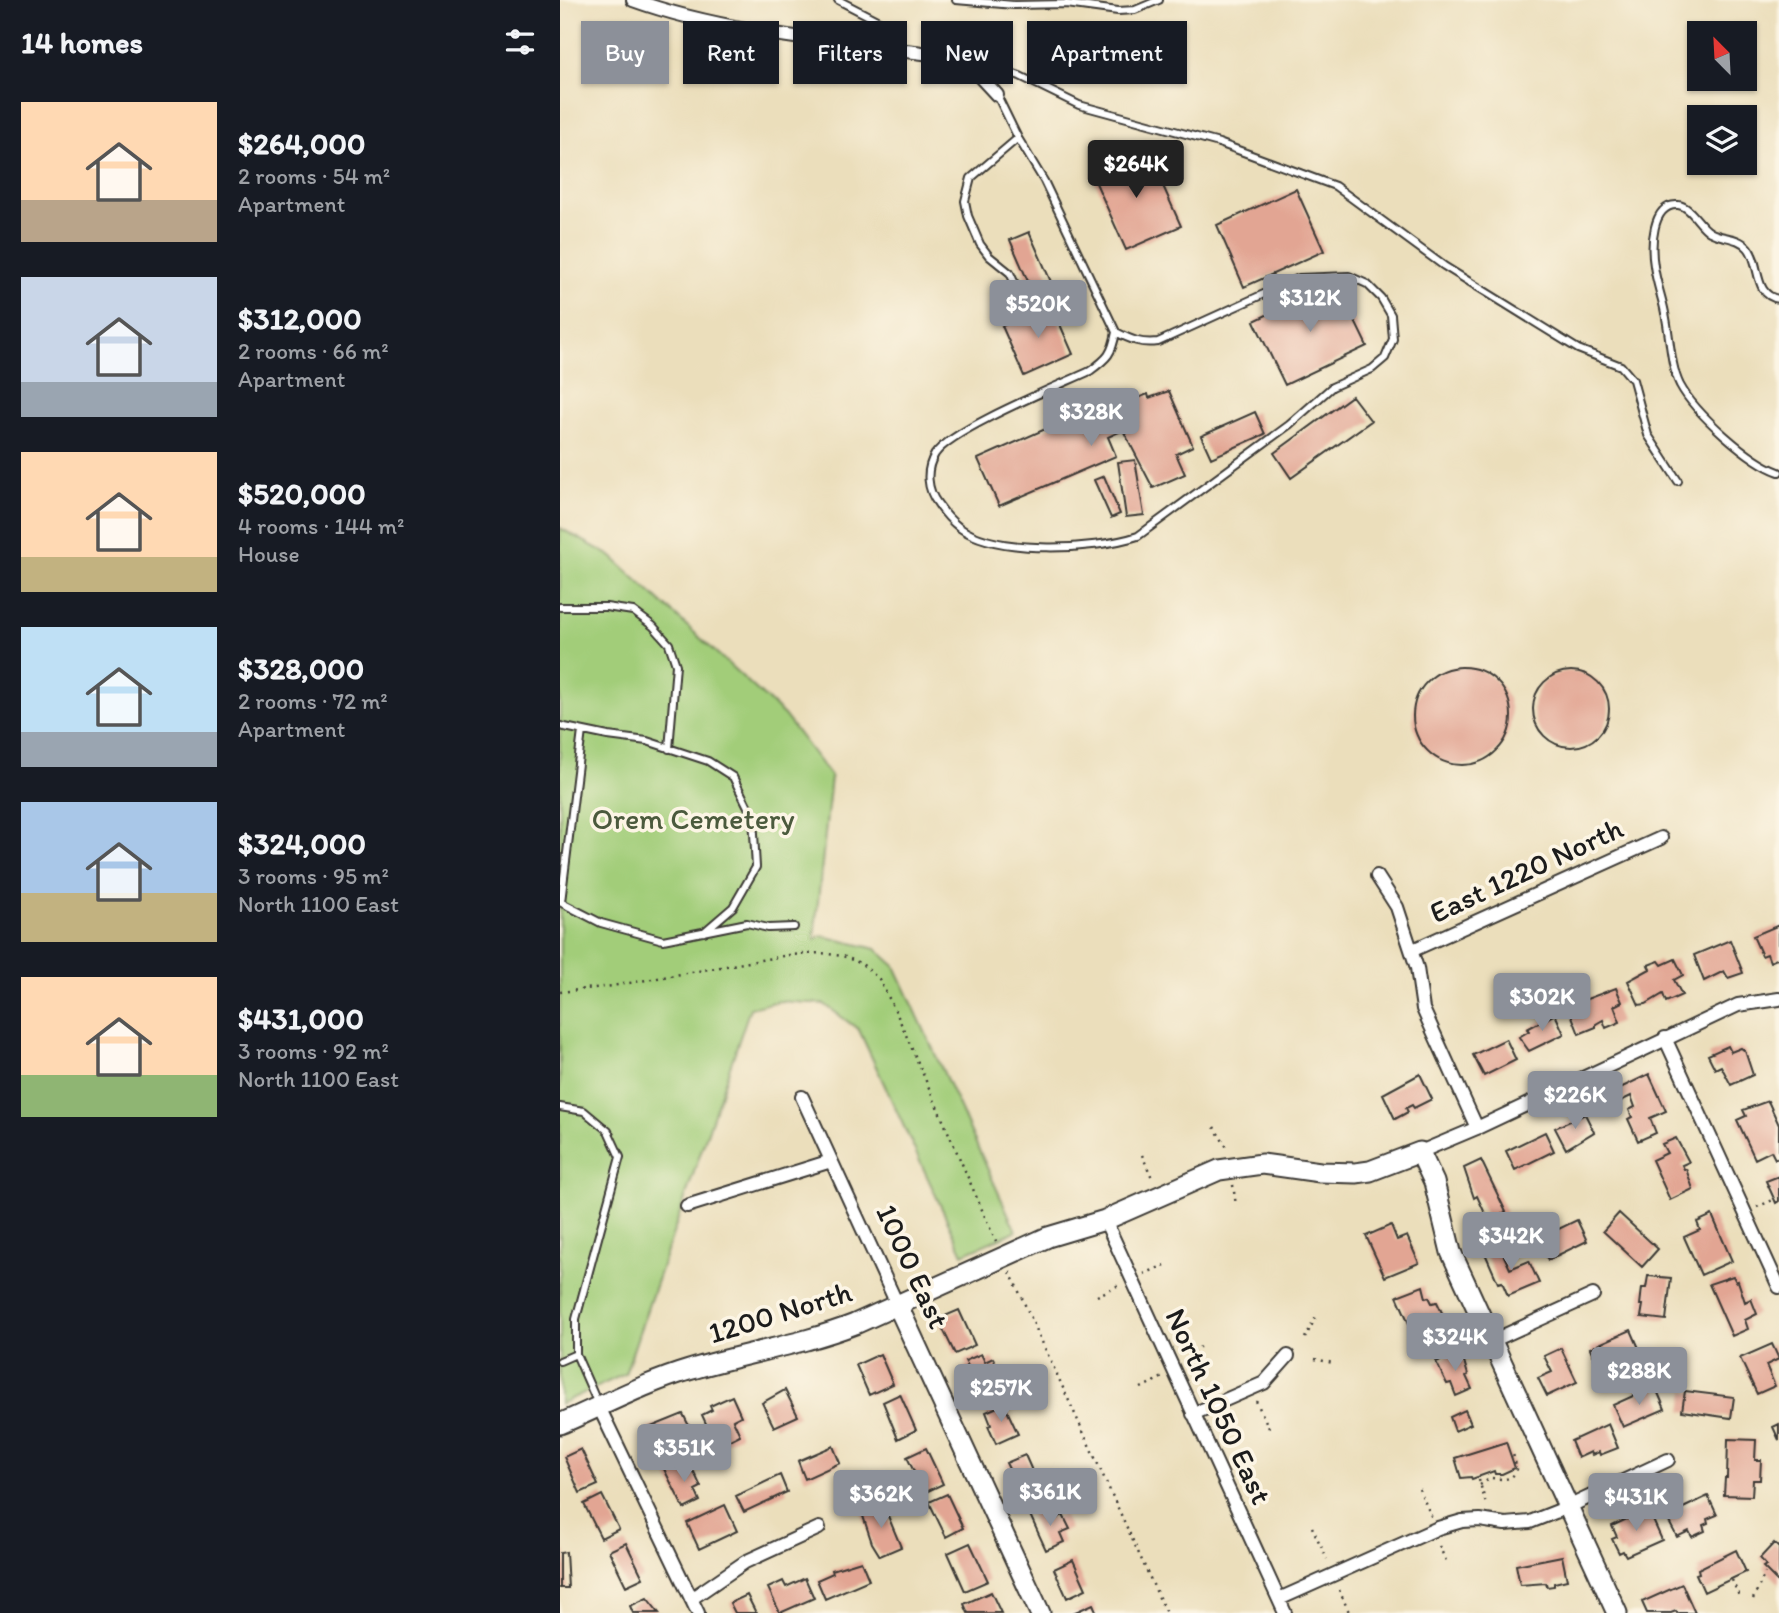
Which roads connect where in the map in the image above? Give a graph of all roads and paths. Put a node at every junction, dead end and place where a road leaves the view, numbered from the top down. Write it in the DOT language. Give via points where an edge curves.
graph roads {
  1 [pos="633,0"];
  2 [pos="838,0"];
  3 [pos="956,0"];
  4 [pos="1158,0"];
  5 [pos="879,21"];
  6 [pos="793,35"];
  7 [pos="1013,74"];
  8 [pos="987,84"];
  9 [pos="997,95"];
  10 [pos="1018,138"];
  11 [pos="1021,299"];
  12 [pos="1779,299"];
  13 [pos="1116,332"];
  14 [pos="1779,472"];
  15 [pos="1678,481"];
  16 [pos="560,607"];
  17 [pos="560,726"];
  18 [pos="582,732"];
  19 [pos="669,749"];
  20 [pos="1661,838"];
  21 [pos="1377,876"];
  22 [pos="561,902"];
  23 [pos="794,927"];
  24 [pos="704,932"];
  25 [pos="1413,950"];
  26 [pos="560,992"];
  27 [pos="1779,999"];
  28 [pos="1665,1038"];
  29 [pos="802,1097"];
  30 [pos="560,1107"];
  31 [pos="1214,1127"];
  32 [pos="1478,1128"];
  33 [pos="1228,1149"];
  34 [pos="1420,1152"];
  35 [pos="1142,1155"];
  36 [pos="831,1161"];
  37 [pos="1153,1180"];
  38 [pos="1233,1185"];
  39 [pos="1773,1200"];
  40 [pos="1236,1205"];
  41 [pos="687,1206"];
  42 [pos="1754,1208"];
  43 [pos="1105,1220"];
  44 [pos="996,1242"];
  45 [pos="1011,1258"];
  46 [pos="1165,1265"];
  47 [pos="1775,1268"];
  48 [pos="1144,1274"];
  49 [pos="1121,1284"];
  50 [pos="1779,1287"];
  51 [pos="1593,1295"];
  52 [pos="1097,1296"];
  53 [pos="897,1304"];
  54 [pos="1317,1317"];
  55 [pos="1306,1338"];
  56 [pos="1492,1341"];
  57 [pos="1177,1345"];
  58 [pos="1200,1348"];
  59 [pos="1193,1351"];
  60 [pos="576,1354"];
  61 [pos="1289,1356"];
  62 [pos="1315,1359"];
  63 [pos="560,1360"];
  64 [pos="1333,1363"];
  65 [pos="1186,1365"];
  66 [pos="1164,1377"];
  67 [pos="1141,1388"];
  68 [pos="1256,1401"];
  69 [pos="599,1407"];
  70 [pos="1193,1414"];
  71 [pos="560,1424"];
  72 [pos="1269,1428"];
  73 [pos="1513,1454"];
  74 [pos="1668,1460"];
  75 [pos="1419,1489"];
  76 [pos="1637,1489"];
  77 [pos="1613,1500"];
  78 [pos="1630,1503"];
  79 [pos="1486,1504"];
  80 [pos="1568,1507"];
  81 [pos="1635,1514"];
  82 [pos="1432,1518"];
  83 [pos="1312,1527"];
  84 [pos="818,1528"];
  85 [pos="1439,1546"];
  86 [pos="1326,1559"];
  87 [pos="1448,1564"];
  88 [pos="1765,1573"];
  89 [pos="1732,1580"];
  90 [pos="1339,1590"];
  91 [pos="1740,1598"];
  92 [pos="691,1599"];
  93 [pos="1279,1600"];
  94 [pos="1753,1600"];
  95 [pos="1349,1612"];
  96 [pos="698,1613"];
  97 [pos="1040,1613"];
  98 [pos="1166,1613"];
  99 [pos="1285,1613"];
  100 [pos="1617,1613"];
  1 -- 6 [label="street" via="734,27"];
  2 -- 5 [label="lane"];
  3 -- 4 [label="lane" via="1118,11 1135,10"];
  7 -- 15 [label="lane" via="1079,105 1219,144 1335,186 1444,266 1578,349 1621,366 1633,380 1648,435"];
  8 -- 9 [label="street"];
  9 -- 10 [label="lane"];
  10 -- 11 [label="lane" via="971,178 965,201 981,244 1010,273"];
  10 -- 13 [label="lane" via="1044,181"];
  12 -- 14 [label="lane" via="1761,287 1747,246 1710,233 1684,207 1665,208 1660,213 1654,265 1677,378 1719,430 1755,460"];
  13 -- 13 [label="lane" via="1131,340 1158,342 1299,278 1349,276 1367,284 1381,298 1391,315 1393,340 1385,358 1372,369 1332,387 1289,425 1138,536 1119,542 1028,547 961,529 947,516 928,484 935,454 967,429 1105,361"];
  16 -- 19 [label="lane" via="633,611 669,644 676,665"];
  17 -- 18 [label="lane"];
  18 -- 19 [label="lane" via="647,741"];
  18 -- 22 [label="lane"];
  19 -- 24 [label="lane" via="708,761 733,777 753,817 756,867 733,907"];
  20 -- 25 [label="street, East 1220 North"];
  21 -- 25 [label="street" via="1397,907"];
  22 -- 24 [label="lane" via="601,923 663,940"];
  23 -- 24 [label="lane" via="747,923"];
  25 -- 32 [label="street" via="1423,1009"];
  26 -- 44 [label="path" via="789,955 843,956 862,964 879,979 896,1012"];
  27 -- 28 [label="street" via="1738,1005"];
  28 -- 32 [label="street"];
  28 -- 47 [label="street"];
  29 -- 36 [label="street, 1000 East"];
  30 -- 60 [label="lane" via="584,1111 608,1130 620,1157 576,1319"];
  31 -- 33 [label="path"];
  32 -- 34 [label="street"];
  34 -- 43 [label="street, 1200 North" via="1356,1173 1262,1164 1236,1166 1207,1174"];
  34 -- 56 [label="street" via="1434,1182 1451,1252"];
  35 -- 37 [label="path"];
  36 -- 41 [label="street"];
  36 -- 53 [label="street, 1000 East"];
  38 -- 40 [label="path"];
  39 -- 42 [label="path"];
  43 -- 45 [label="street, 1200 North" via="1048,1237"];
  43 -- 70 [label="street, North 1050 East"];
  45 -- 53 [label="street, 1200 North"];
  45 -- 98 [label="path"];
  46 -- 48 [label="path"];
  47 -- 50 [label="street"];
  49 -- 52 [label="path"];
  51 -- 56 [label="street"];
  53 -- 69 [label="street, 1200 North" via="826,1335 687,1370"];
  53 -- 97 [label="street, 1000 East"];
  54 -- 55 [label="path"];
  56 -- 80 [label="street"];
  57 -- 59 [label="path" via="1186,1344"];
  58 -- 59 [label="path"];
  59 -- 65 [label="path"];
  60 -- 63 [label="lane"];
  60 -- 69 [label="lane"];
  61 -- 70 [label="street" via="1264,1383"];
  62 -- 64 [label="path"];
  66 -- 67 [label="path"];
  68 -- 72 [label="path"];
  69 -- 71 [label="street, 1200 North"];
  69 -- 92 [label="street"];
  70 -- 93 [label="street, North 1050 East"];
  73 -- 79 [label="path" via="1514,1475 1480,1483"];
  74 -- 80 [label="street"];
  75 -- 82 [label="path"];
  76 -- 78 [label="path"];
  77 -- 78 [label="path"];
  78 -- 81 [label="path"];
  80 -- 93 [label="street" via="1519,1524 1452,1523"];
  80 -- 100 [label="street"];
  83 -- 86 [label="path"];
  84 -- 92 [label="street" via="745,1562"];
  85 -- 87 [label="path"];
  88 -- 94 [label="path"];
  89 -- 91 [label="path"];
  90 -- 95 [label="path"];
  92 -- 96 [label="street"];
  93 -- 99 [label="street, North 1050 East"];
}
